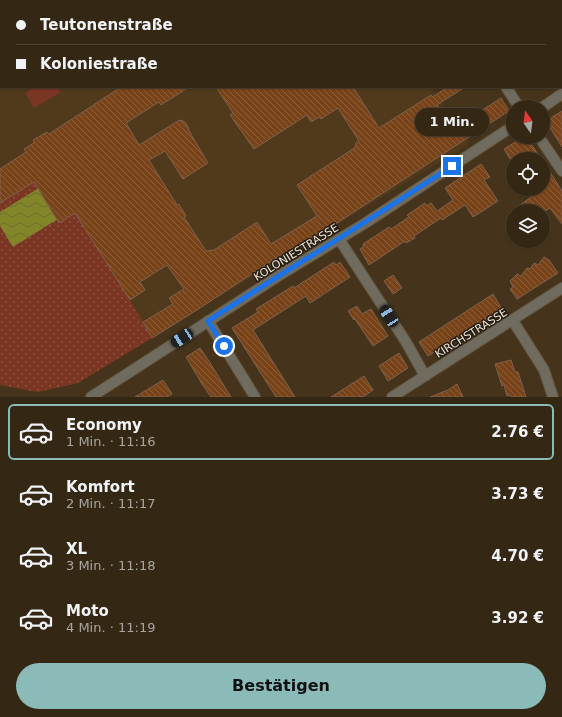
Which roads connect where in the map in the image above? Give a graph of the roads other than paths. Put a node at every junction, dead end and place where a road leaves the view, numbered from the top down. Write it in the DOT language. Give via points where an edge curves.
graph roads {
  1 [pos="507,88"];
  2 [pos="562,94"];
  3 [pos="514,100"];
  4 [pos="550,102"];
  5 [pos="506,131"];
  6 [pos="544,144"];
  7 [pos="562,171"];
  8 [pos="339,239"];
  9 [pos="562,288"];
  10 [pos="513,320"];
  11 [pos="208,321"];
  12 [pos="426,376"];
  13 [pos="91,397"];
  14 [pos="255,397"];
  15 [pos="392,397"];
  16 [pos="553,397"];
  1 -- 3 [label="street"];
  2 -- 4 [label="street"];
  5 -- 8 [label="street, KOLONIESTRASSE"];
  6 -- 7 [label="street"];
  8 -- 11 [label="street, KOLONIESTRASSE"];
  8 -- 12 [label="street"];
  9 -- 10 [label="street, KIRCHSTRASSE"];
  10 -- 12 [label="street, KIRCHSTRASSE"];
  10 -- 16 [label="street" via="544,370"];
  11 -- 13 [label="street, KOLONIESTRASSE"];
  11 -- 14 [label="street"];
  12 -- 15 [label="street, KIRCHSTRASSE"];
}
